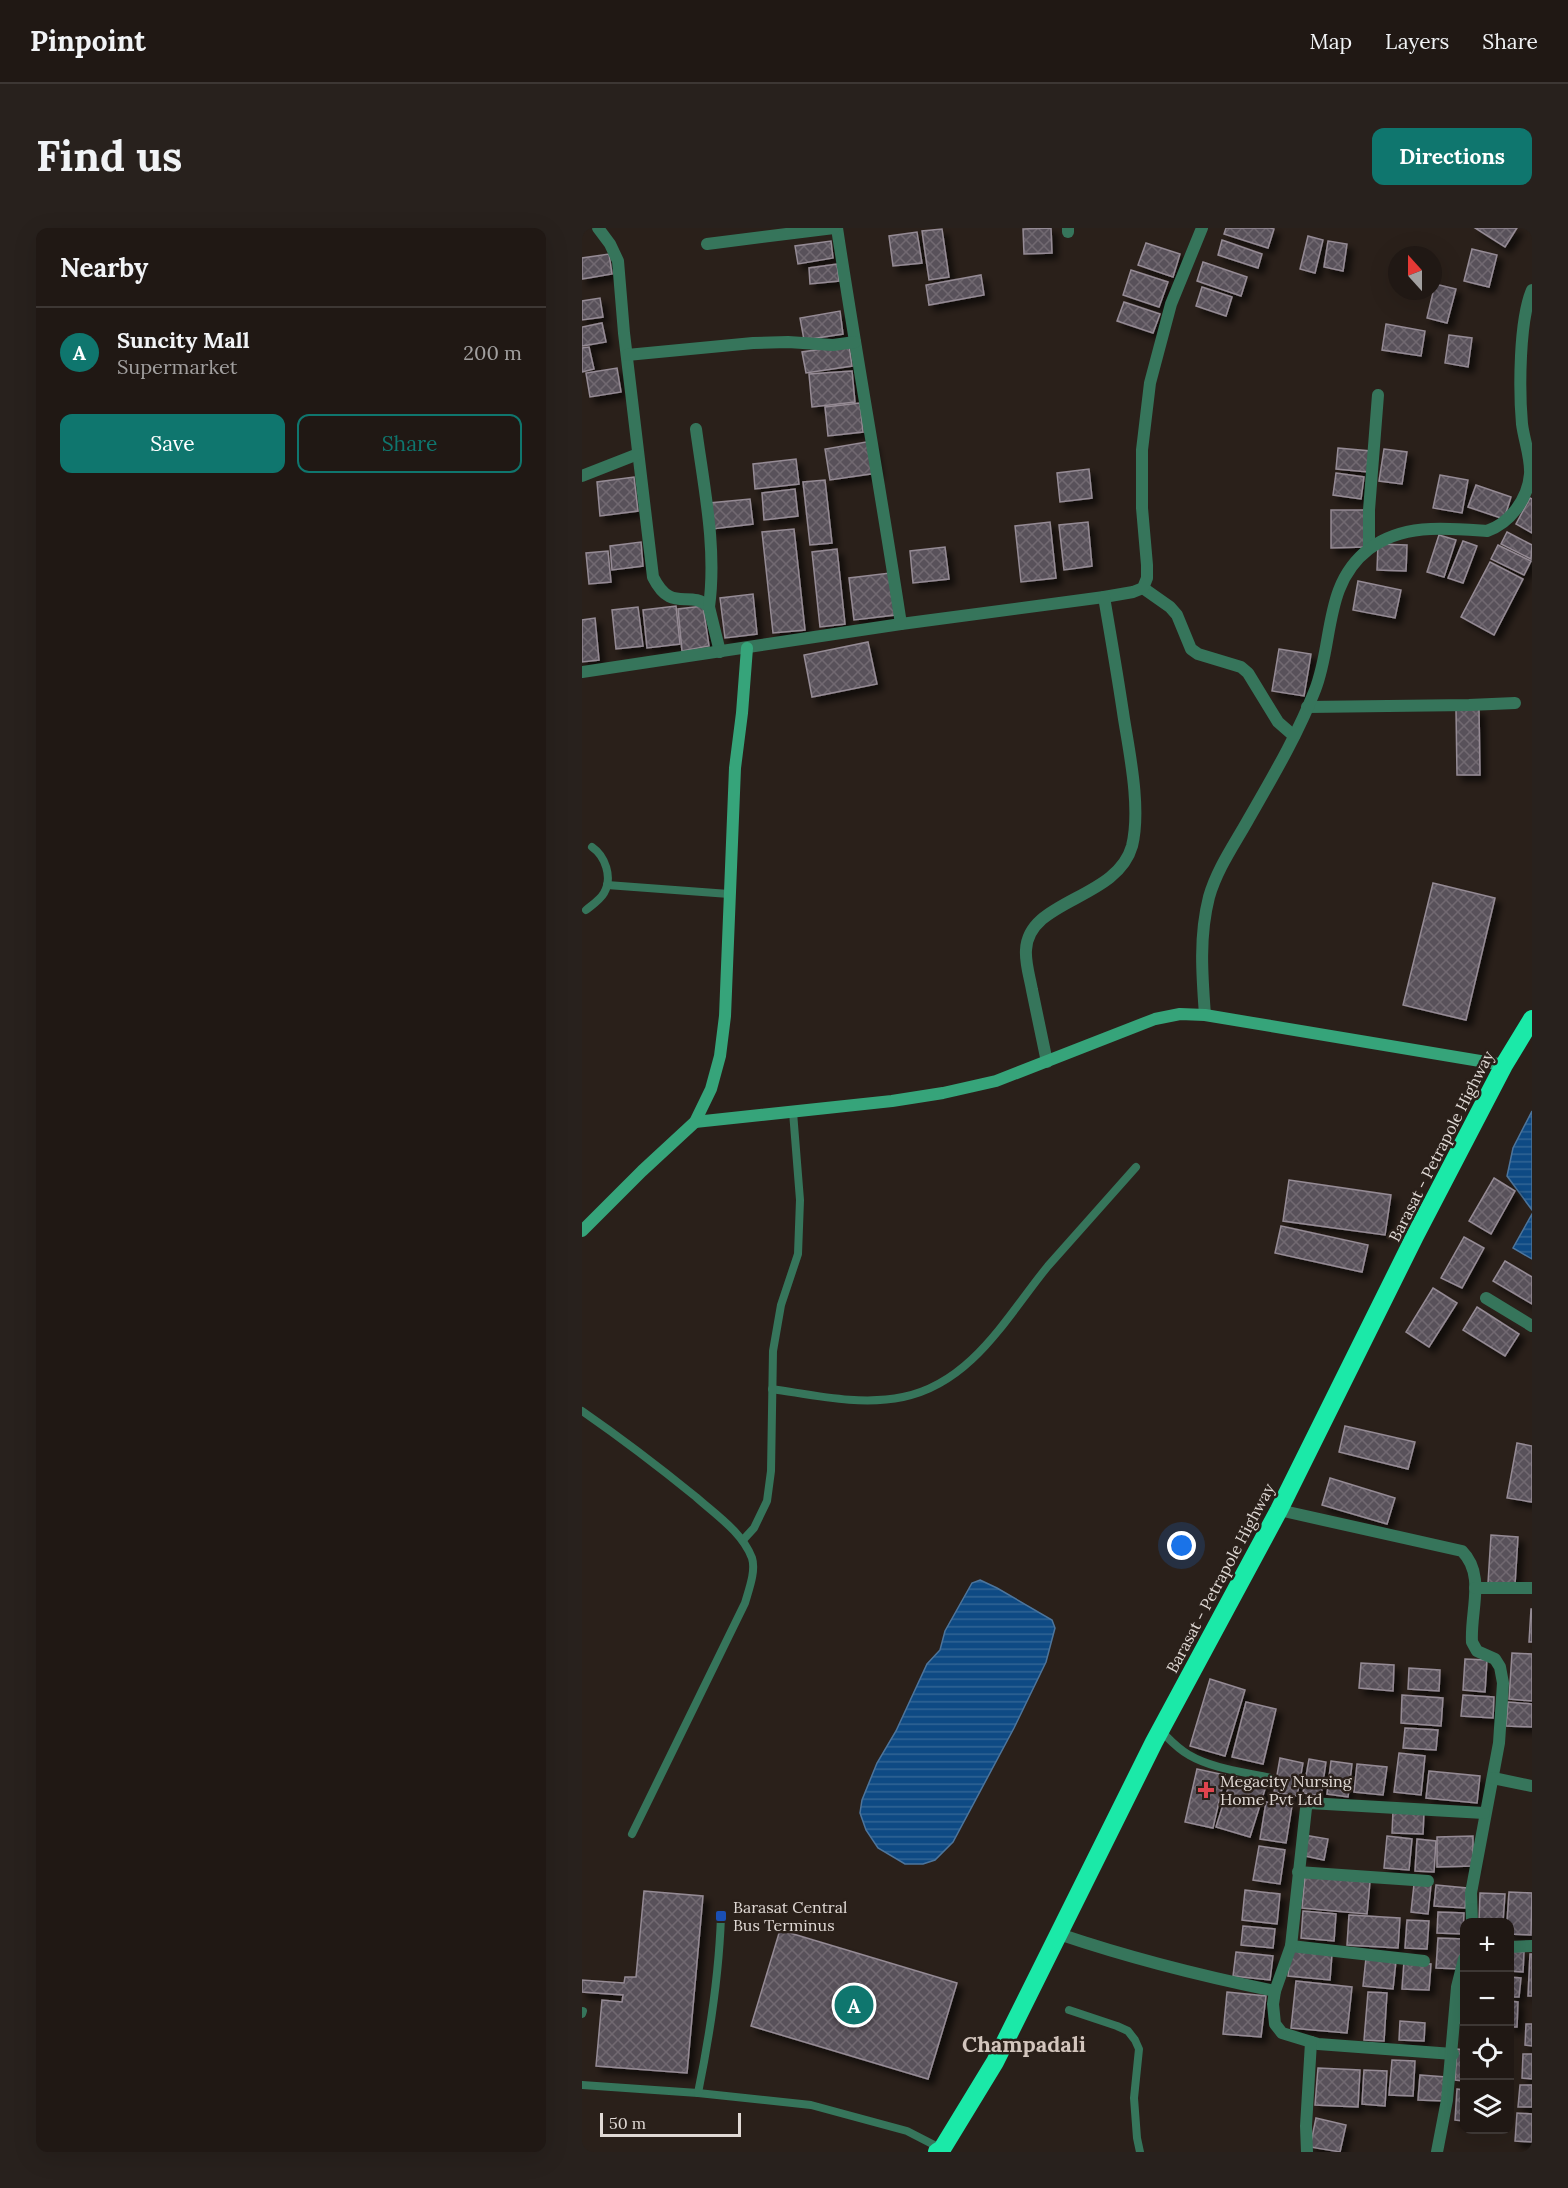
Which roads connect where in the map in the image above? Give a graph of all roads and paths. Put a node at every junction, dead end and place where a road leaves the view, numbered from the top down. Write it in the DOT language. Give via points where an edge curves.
graph roads {
  1 [pos="598,228"];
  2 [pos="835,228"];
  3 [pos="1202,228"];
  4 [pos="707,244"];
  5 [pos="1532,290"];
  6 [pos="855,342"];
  7 [pos="627,355"];
  8 [pos="1378,395"];
  9 [pos="696,429"];
  10 [pos="638,454"];
  11 [pos="582,476"];
  12 [pos="1531,476"];
  13 [pos="1369,548"];
  14 [pos="1143,588"];
  15 [pos="1104,597"];
  16 [pos="709,607"];
  17 [pos="901,624"];
  18 [pos="747,648"];
  19 [pos="720,652"];
  20 [pos="582,672"];
  21 [pos="1515,703"];
  22 [pos="1307,707"];
  23 [pos="1294,736"];
  24 [pos="592,847"];
  25 [pos="607,885"];
  26 [pos="729,894"];
  27 [pos="586,910"];
  28 [pos="1205,1015"];
  29 [pos="1532,1019"];
  30 [pos="1047,1062"];
  31 [pos="1504,1065"];
  32 [pos="793,1112"];
  33 [pos="695,1122"];
  34 [pos="1136,1167"];
  35 [pos="582,1231"];
  36 [pos="1486,1298"];
  37 [pos="1532,1326"];
  38 [pos="772,1389"];
  39 [pos="582,1411"];
  40 [pos="1279,1510"];
  41 [pos="743,1540"];
  42 [pos="1475,1588"];
  43 [pos="1532,1588"];
  44 [pos="1160,1731"];
  45 [pos="1271,1778"];
  46 [pos="1493,1778"];
  47 [pos="1532,1786"];
  48 [pos="1484,1814"];
  49 [pos="632,1834"];
  50 [pos="1298,1872"];
  51 [pos="1428,1881"];
  52 [pos="722,1916"];
  53 [pos="1472,1918"];
  54 [pos="1059,1934"];
  55 [pos="1291,1946"];
  56 [pos="1532,1946"];
  57 [pos="1514,1947"];
  58 [pos="1424,1961"];
  59 [pos="1461,1972"];
  60 [pos="1275,1991"];
  61 [pos="1069,2010"];
  62 [pos="1311,2042"];
  63 [pos="1453,2055"];
  64 [pos="582,2085"];
  65 [pos="698,2093"];
  66 [pos="939,2150"];
  67 [pos="1140,2152"];
  68 [pos="1307,2152"];
  69 [pos="1437,2152"];
  1 -- 7 [label="street" via="618,261"];
  2 -- 4 [label="street"];
  2 -- 6 [label="street"];
  3 -- 14 [label="street" via="1171,304 1150,383 1143,450 1147,578"];
  5 -- 12 [label="street" via="1525,313 1521,386 1522,425"];
  6 -- 7 [label="street" via="753,343"];
  6 -- 17 [label="street"];
  7 -- 10 [label="street"];
  8 -- 13 [label="street"];
  9 -- 16 [label="street" via="709,524 713,580"];
  10 -- 11 [label="street"];
  10 -- 16 [label="street" via="653,578 669,598 704,602"];
  12 -- 13 [label="street" via="1508,520 1496,528 1425,528 1394,535"];
  13 -- 22 [label="street" via="1349,567 1339,586 1316,688"];
  14 -- 15 [label="street"];
  14 -- 23 [label="street" via="1177,615 1191,649 1248,673 1278,722"];
  15 -- 17 [label="street"];
  15 -- 30 [label="street" via="1136,805 1132,846 1124,864 1107,881 1042,918 1029,934 1028,966"];
  16 -- 19 [label="street"];
  17 -- 18 [label="street"];
  18 -- 19 [label="street"];
  18 -- 26 [label="street" via="735,768"];
  19 -- 20 [label="street"];
  21 -- 22 [label="street"];
  22 -- 23 [label="street"];
  23 -- 28 [label="street" via="1217,873 1209,898 1201,952"];
  24 -- 25 [label="lane" via="605,862"];
  25 -- 26 [label="lane"];
  25 -- 27 [label="lane"];
  26 -- 33 [label="street" via="720,1056 711,1089"];
  28 -- 30 [label="street" via="1155,1019"];
  28 -- 31 [label="street"];
  29 -- 31 [label="highway, Barasat - Petrapole Highway"];
  30 -- 32 [label="street" via="943,1093"];
  31 -- 40 [label="highway, Barasat - Petrapole Highway"];
  32 -- 33 [label="street"];
  32 -- 38 [label="lane" via="801,1230 777,1326"];
  33 -- 35 [label="street"];
  34 -- 38 [label="lane" via="1048,1266 1006,1323 961,1370 930,1388 893,1398 831,1398"];
  36 -- 37 [label="street"];
  38 -- 41 [label="lane" via="767,1501 754,1528"];
  39 -- 41 [label="lane" via="654,1462"];
  40 -- 42 [label="street" via="1462,1551 1475,1570"];
  40 -- 44 [label="highway, Barasat - Petrapole Highway"];
  41 -- 49 [label="lane" via="753,1560 745,1603"];
  42 -- 43 [label="street"];
  42 -- 46 [label="street" via="1472,1642 1477,1651 1495,1659 1503,1683"];
  44 -- 45 [label="lane" via="1192,1757"];
  44 -- 54 [label="highway, Barasat - Petrapole Highway"];
  46 -- 47 [label="street"];
  46 -- 48 [label="street"];
  48 -- 50 [label="street" via="1309,1803"];
  48 -- 53 [label="street" via="1471,1893"];
  50 -- 51 [label="street"];
  50 -- 55 [label="street"];
  52 -- 65 [label="lane" via="718,1980"];
  54 -- 60 [label="street" via="1184,1972"];
  54 -- 66 [label="highway, Barasat - Petrapole Highway" via="995,2062"];
  55 -- 58 [label="street"];
  55 -- 60 [label="street"];
  56 -- 57 [label="street"];
  59 -- 63 [label="street"];
  60 -- 62 [label="street" via="1275,2024 1282,2033"];
  61 -- 67 [label="lane" via="1128,2031 1135,2040 1139,2049 1134,2098"];
  62 -- 63 [label="street"];
  62 -- 68 [label="street"];
  63 -- 69 [label="street"];
  64 -- 65 [label="lane"];
  65 -- 66 [label="lane" via="811,2105 907,2131"];
}
